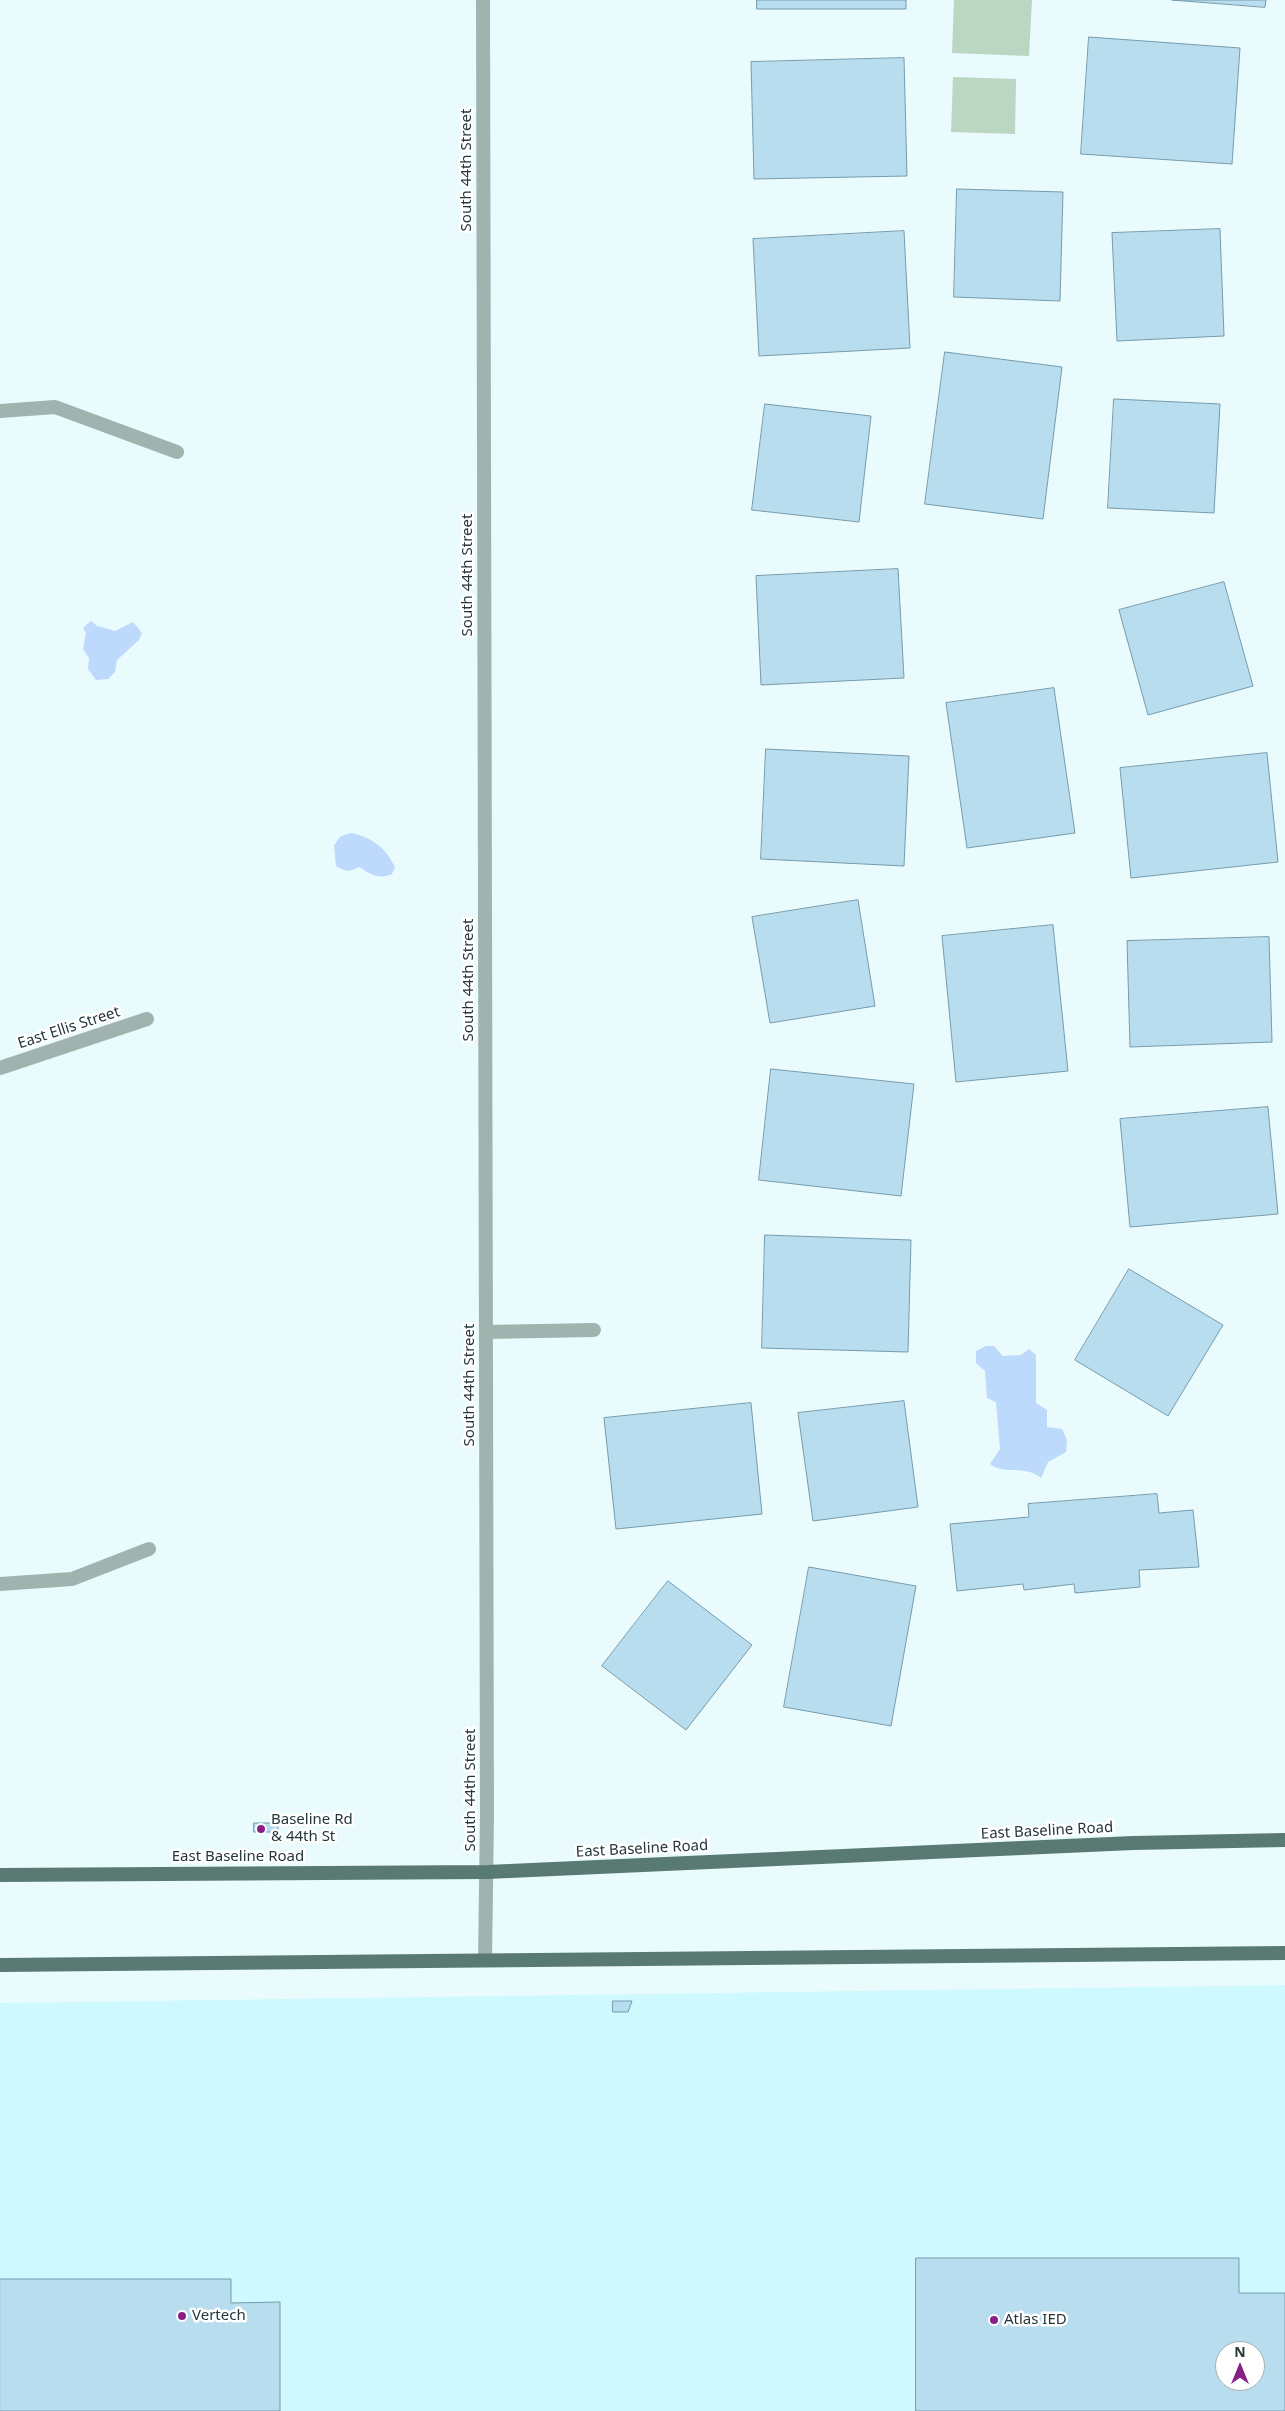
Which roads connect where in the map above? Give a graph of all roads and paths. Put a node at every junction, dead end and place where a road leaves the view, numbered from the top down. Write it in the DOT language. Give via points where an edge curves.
graph roads {
  1 [pos="483,0"];
  2 [pos="0,411"];
  3 [pos="177,452"];
  4 [pos="148,1019"];
  5 [pos="0,1068"];
  6 [pos="594,1330"];
  7 [pos="486,1332"];
  8 [pos="149,1549"];
  9 [pos="0,1584"];
  10 [pos="1285,1840"];
  11 [pos="487,1872"];
  12 [pos="0,1874"];
  13 [pos="1285,1953"];
  14 [pos="485,1960"];
  15 [pos="0,1966"];
  1 -- 7 [label="street, South 44th Street"];
  2 -- 3 [label="street" via="55,407"];
  4 -- 5 [label="street, East Ellis Street"];
  6 -- 7 [label="street"];
  7 -- 11 [label="street, South 44th Street"];
  8 -- 9 [label="street" via="72,1579"];
  10 -- 11 [label="main road, East Baseline Road" via="1123,1843"];
  11 -- 12 [label="main road, East Baseline Road"];
  11 -- 14 [label="street, South 44th Street"];
  13 -- 14 [label="main road"];
  14 -- 15 [label="main road"];
}
